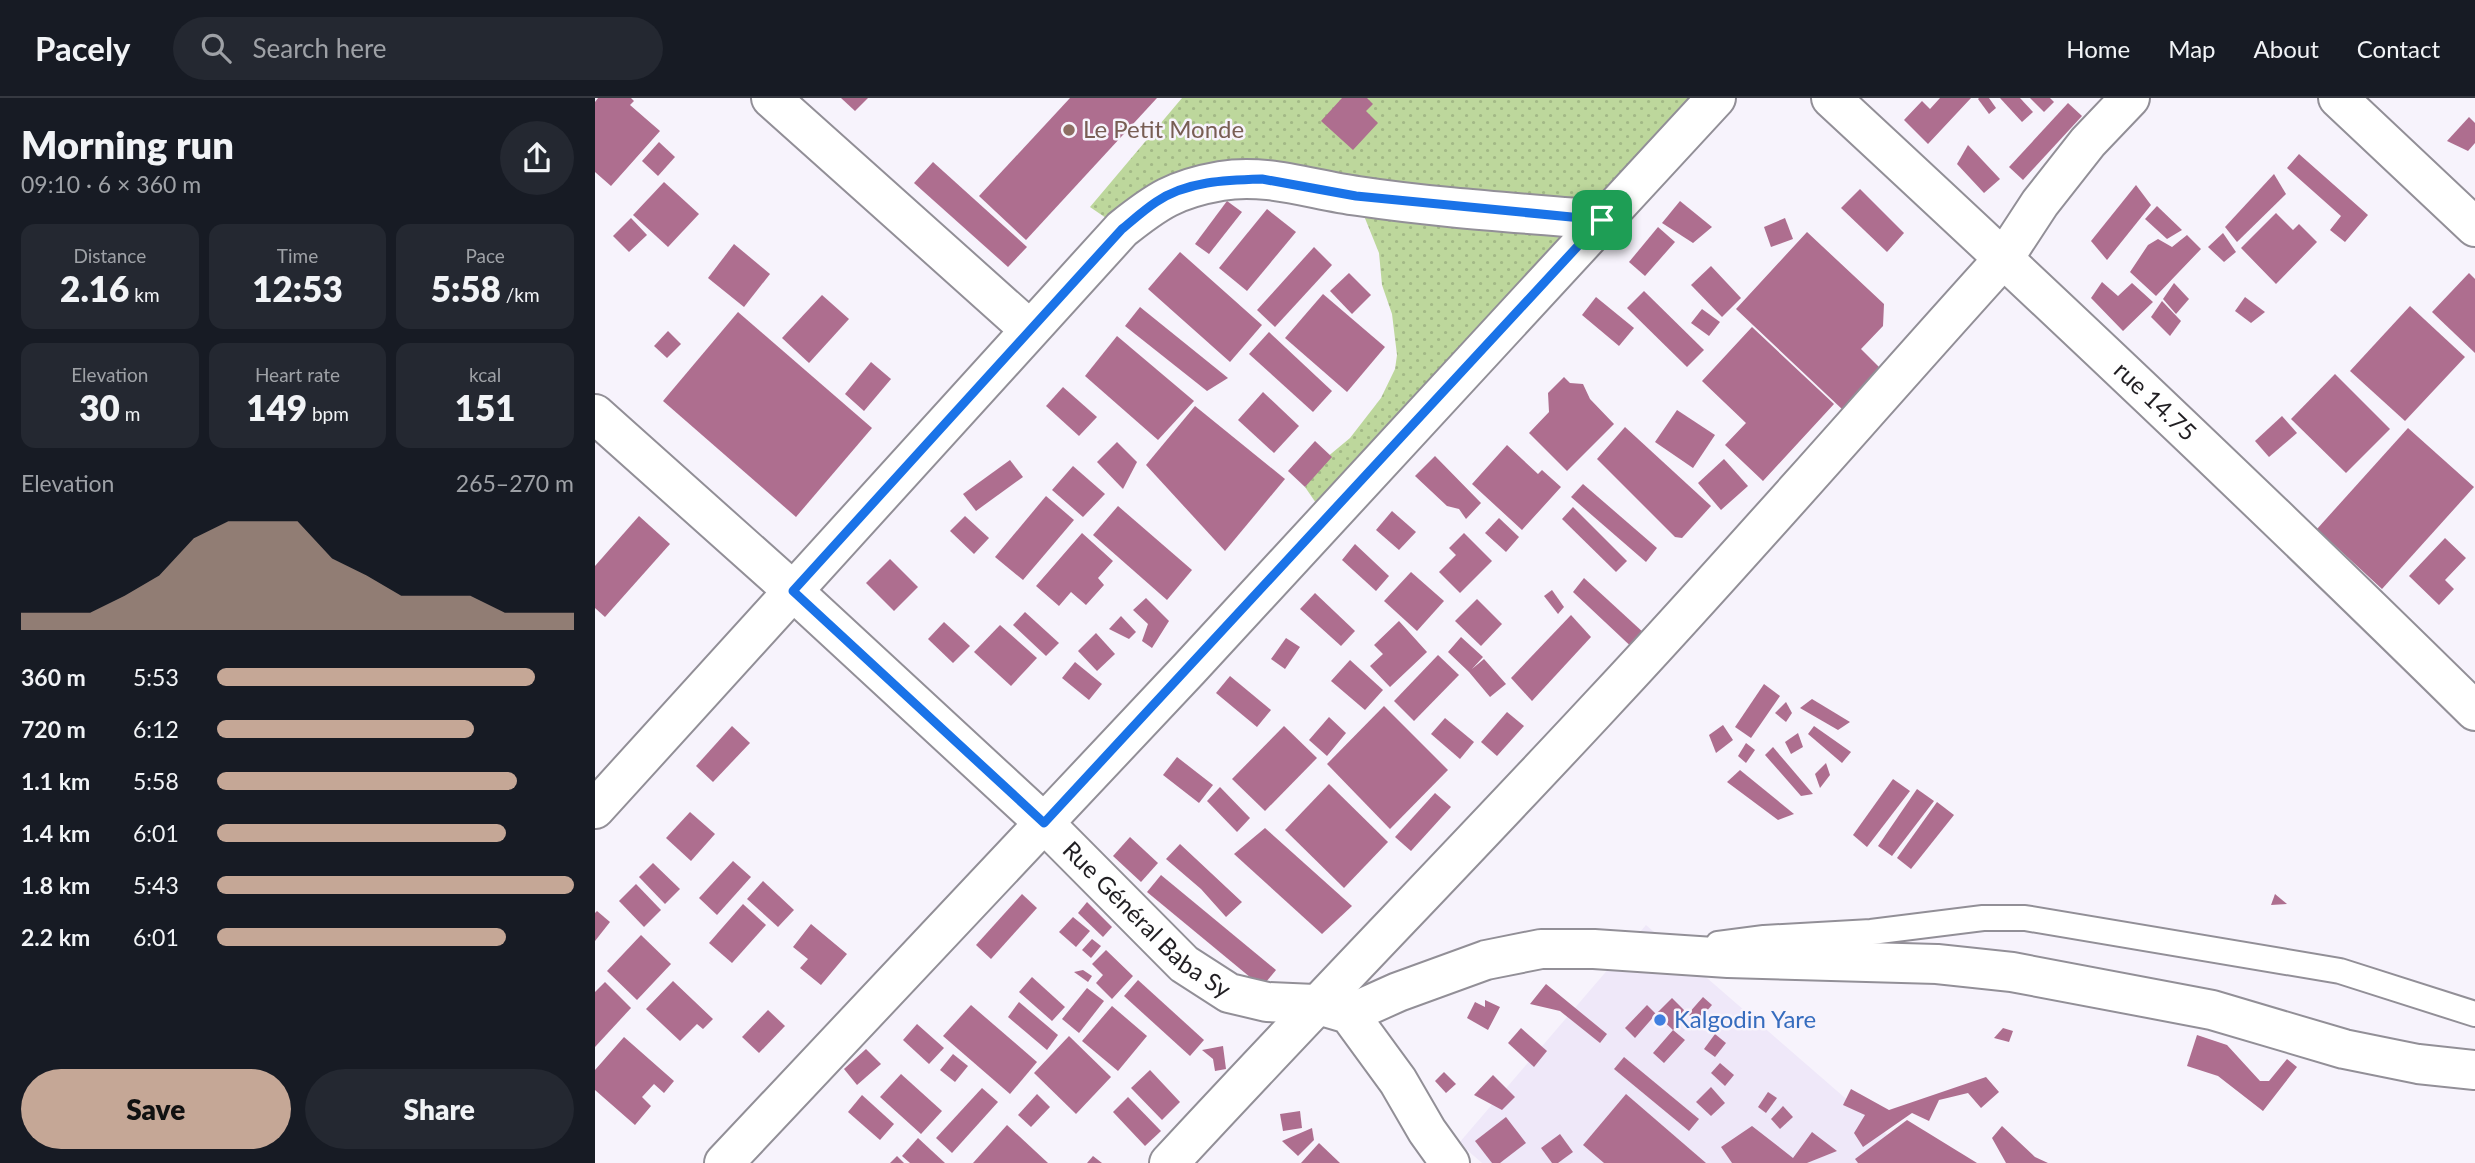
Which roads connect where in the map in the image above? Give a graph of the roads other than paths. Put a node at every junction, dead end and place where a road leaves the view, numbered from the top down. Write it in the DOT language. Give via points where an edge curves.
graph roads {
  1 [pos="771,98"];
  2 [pos="1716,98"];
  3 [pos="1831,98"];
  4 [pos="2130,98"];
  5 [pos="2338,98"];
  6 [pos="1602,220"];
  7 [pos="2475,227"];
  8 [pos="2004,258"];
  9 [pos="1029,329"];
  10 [pos="595,414"];
  11 [pos="793,591"];
  12 [pos="2475,711"];
  13 [pos="595,808"];
  14 [pos="1044,823"];
  15 [pos="1645,953"];
  16 [pos="1332,1009"];
  17 [pos="2475,1014"];
  18 [pos="2475,1070"];
  19 [pos="724,1163"];
  20 [pos="1169,1163"];
  21 [pos="1450,1163"];
  1 -- 9 [label="street"];
  2 -- 6 [label="street"];
  3 -- 8 [label="street, rue 14.75"];
  4 -- 8 [label="street" via="2088,142"];
  5 -- 7 [label="street"];
  6 -- 9 [label="street" via="1356,196 1262,179 1224,180 1158,200 1122,229"];
  6 -- 14 [label="street"];
  8 -- 12 [label="street, rue 14.75"];
  8 -- 16 [label="street" via="1611,695 1390,930"];
  9 -- 11 [label="street"];
  10 -- 11 [label="street, Rue Général Baba Sy"];
  11 -- 13 [label="street"];
  11 -- 14 [label="street, Rue Général Baba Sy"];
  14 -- 16 [label="street, Rue Général Baba Sy" via="1184,964 1229,993"];
  14 -- 19 [label="street"];
  15 -- 16 [label="street" via="1541,948 1486,960"];
  15 -- 17 [label="lane" via="1764,938 2025,918 2340,971"];
  15 -- 18 [label="street" via="1937,964 2012,972 2212,1010 2344,1049"];
  16 -- 20 [label="street"];
  16 -- 21 [label="street" via="1398,1081"];
}
